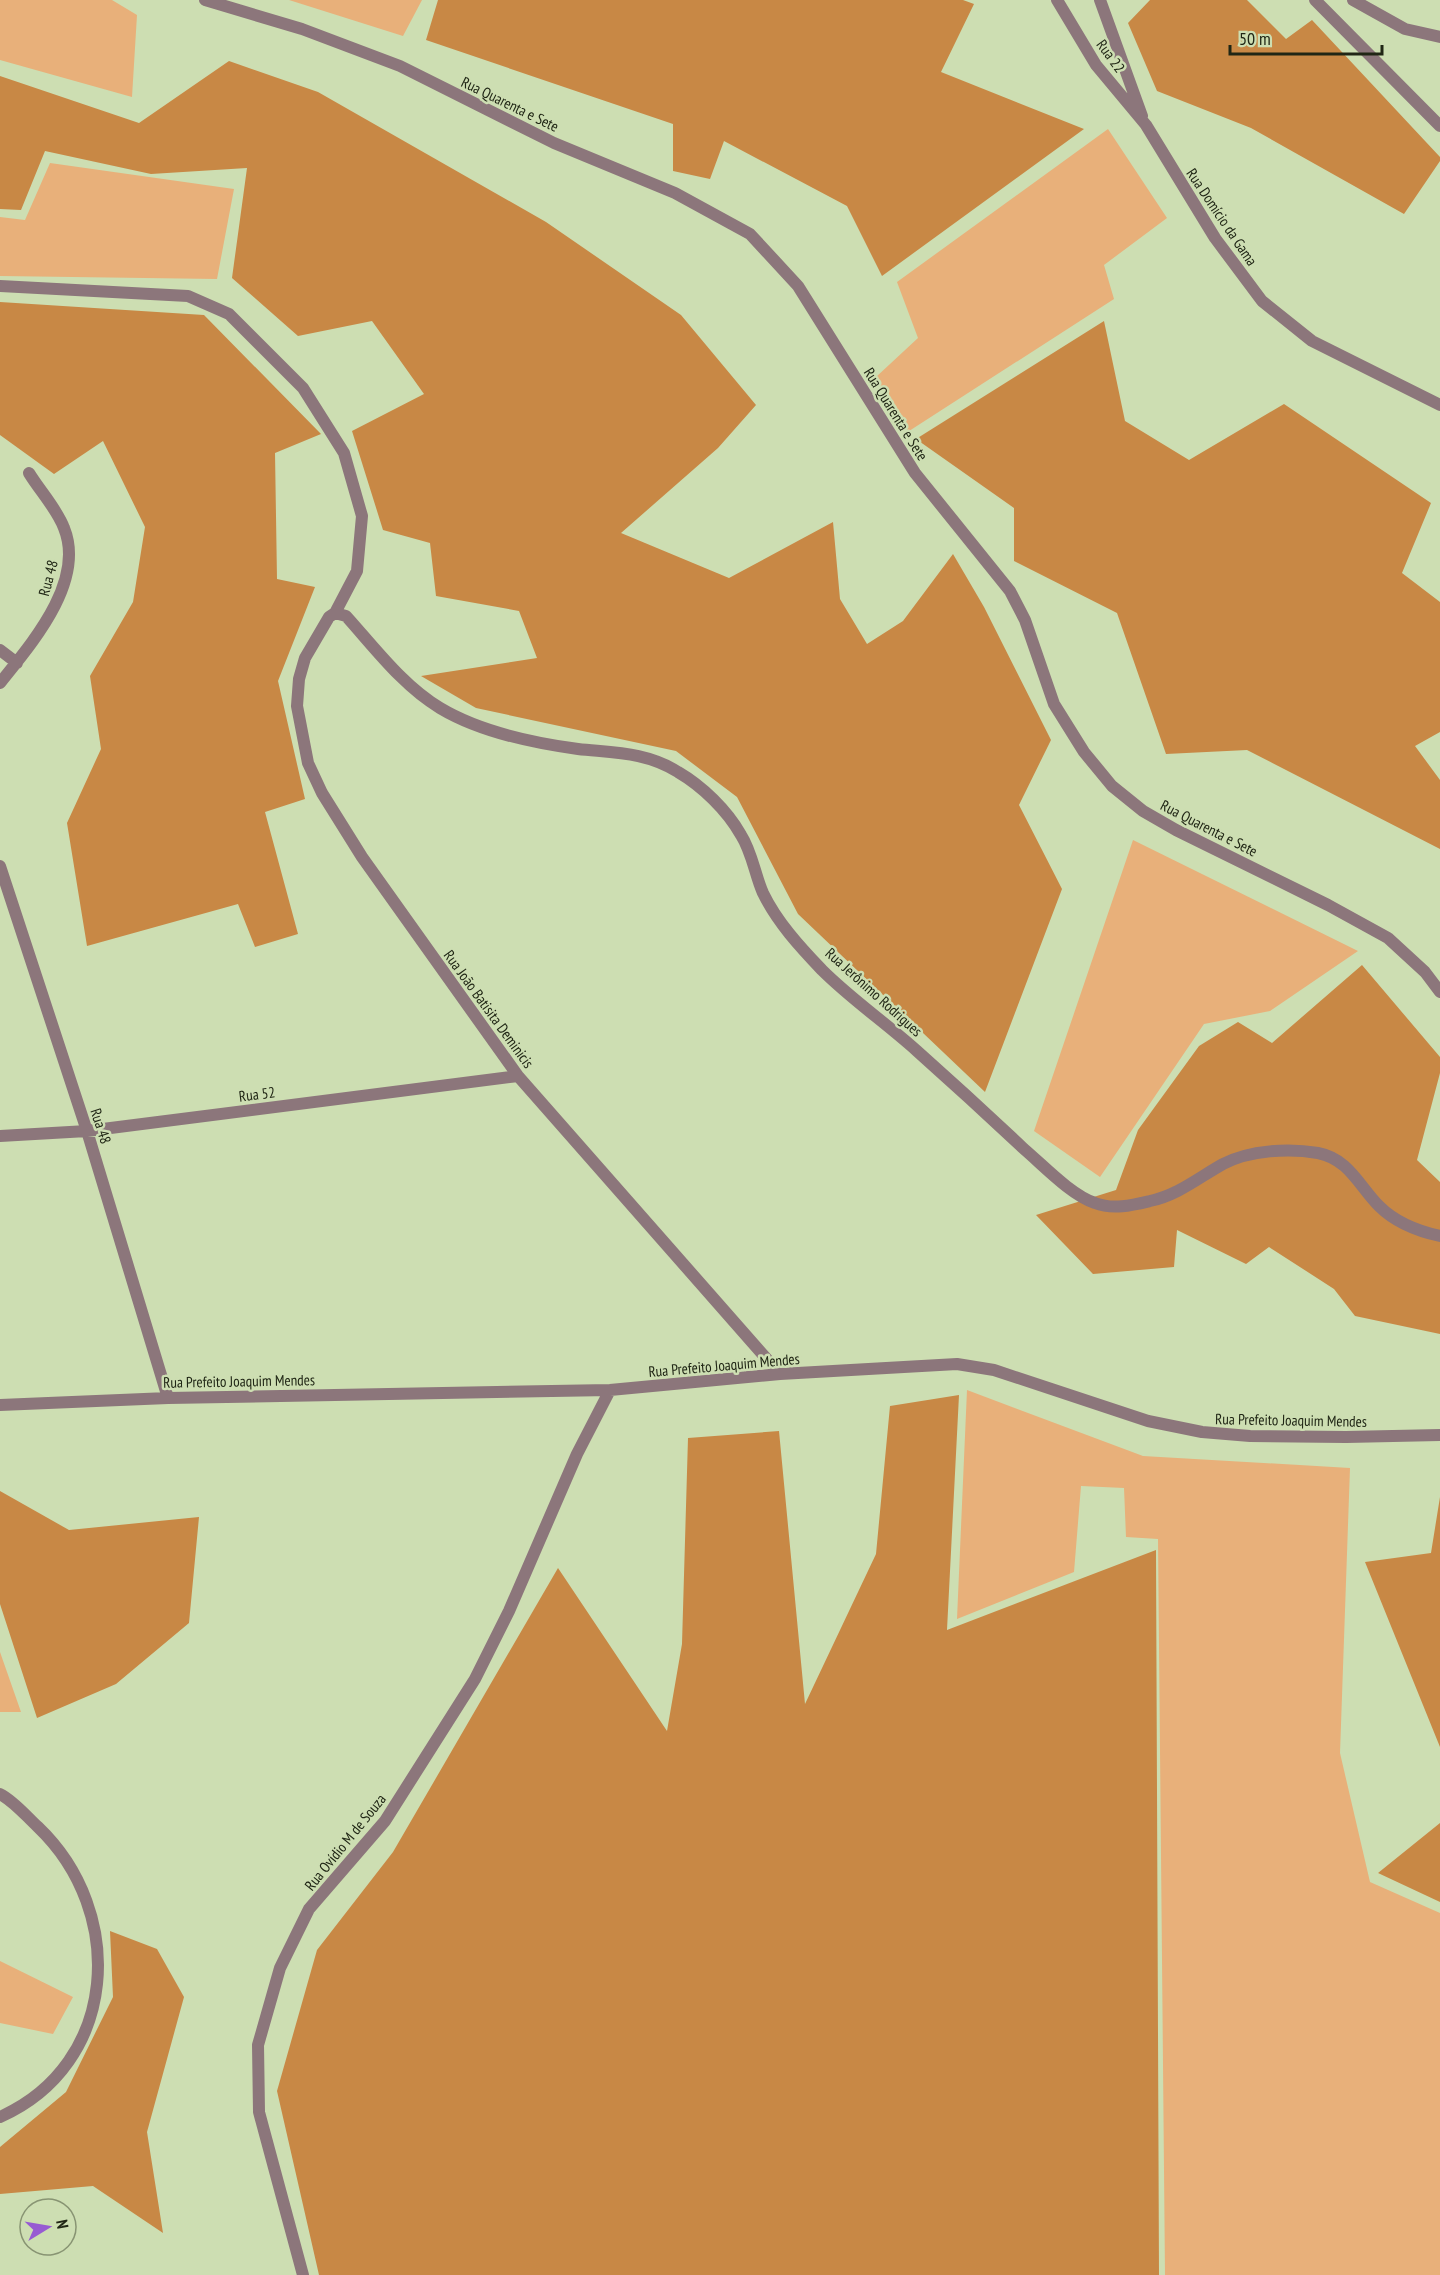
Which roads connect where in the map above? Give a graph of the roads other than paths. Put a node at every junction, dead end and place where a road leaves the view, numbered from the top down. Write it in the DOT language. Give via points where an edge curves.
graph roads {
  1 [pos="205,0"];
  2 [pos="1057,0"];
  3 [pos="1100,0"];
  4 [pos="1316,0"];
  5 [pos="1353,0"];
  6 [pos="1440,37"];
  7 [pos="1146,125"];
  8 [pos="1440,126"];
  9 [pos="0,286"];
  10 [pos="1440,405"];
  11 [pos="29,473"];
  12 [pos="335,614"];
  13 [pos="0,650"];
  14 [pos="16,663"];
  15 [pos="0,683"];
  16 [pos="0,866"];
  17 [pos="1440,992"];
  18 [pos="518,1076"];
  19 [pos="87,1131"];
  20 [pos="0,1136"];
  21 [pos="1440,1236"];
  22 [pos="780,1374"];
  23 [pos="610,1390"];
  24 [pos="168,1398"];
  25 [pos="0,1405"];
  26 [pos="1440,1435"];
  27 [pos="0,1794"];
  28 [pos="0,2117"];
  29 [pos="303,2275"];
  1 -- 17 [label="street, Rua Quarenta e Sete" via="302,29 400,66 554,143 675,193 750,234 798,286 915,473 1010,591 1025,620 1054,704 1084,752 1112,786 1143,811 1176,830 1388,938 1425,972"];
  2 -- 7 [label="street, Rua 22" via="1096,65"];
  3 -- 7 [label="street"];
  4 -- 8 [label="street"];
  5 -- 6 [label="street" via="1404,29"];
  7 -- 10 [label="street, Rua Domício da Gama" via="1215,238 1262,301 1312,341"];
  9 -- 12 [label="street, Rua João Batisita Deminicis" via="188,296 229,314 303,388 344,453 362,516 357,571"];
  11 -- 14 [label="street, Rua 48" via="64,528 69,560 58,603"];
  12 -- 18 [label="street, Rua João Batisita Deminicis" via="329,617 305,658 299,679 297,706 308,763 362,857"];
  12 -- 21 [label="street, Rua Jerônimo Rodrigues" via="345,616 411,686 439,708 471,723 537,741 650,758 679,772 722,810 742,836 763,893 779,921 823,970 1058,1179 1095,1203 1123,1207 1153,1201 1179,1192 1244,1156 1283,1151 1316,1153 1331,1156 1349,1167 1381,1209 1413,1230"];
  13 -- 14 [label="street"];
  14 -- 15 [label="street, Rua 48"];
  16 -- 19 [label="street, Rua 48"];
  18 -- 19 [label="street, Rua 52"];
  18 -- 22 [label="street, Rua João Batisita Deminicis"];
  19 -- 20 [label="street, Rua 52"];
  19 -- 24 [label="street, Rua 48"];
  22 -- 23 [label="street, Rua Prefeito Joaquim Mendes"];
  22 -- 26 [label="street, Rua Prefeito Joaquim Mendes" via="957,1364 994,1370 1148,1421 1202,1432 1250,1436"];
  23 -- 24 [label="street, Rua Prefeito Joaquim Mendes"];
  23 -- 29 [label="street, Rua Ovídio M de Souza" via="475,1679 385,1821 309,1910 280,1968 258,2045 259,2112"];
  24 -- 25 [label="street, Rua Prefeito Joaquim Mendes"];
  27 -- 28 [label="street" via="53,1842 79,1884 95,1924 98,1970 89,2025 68,2063 48,2088"];
}
